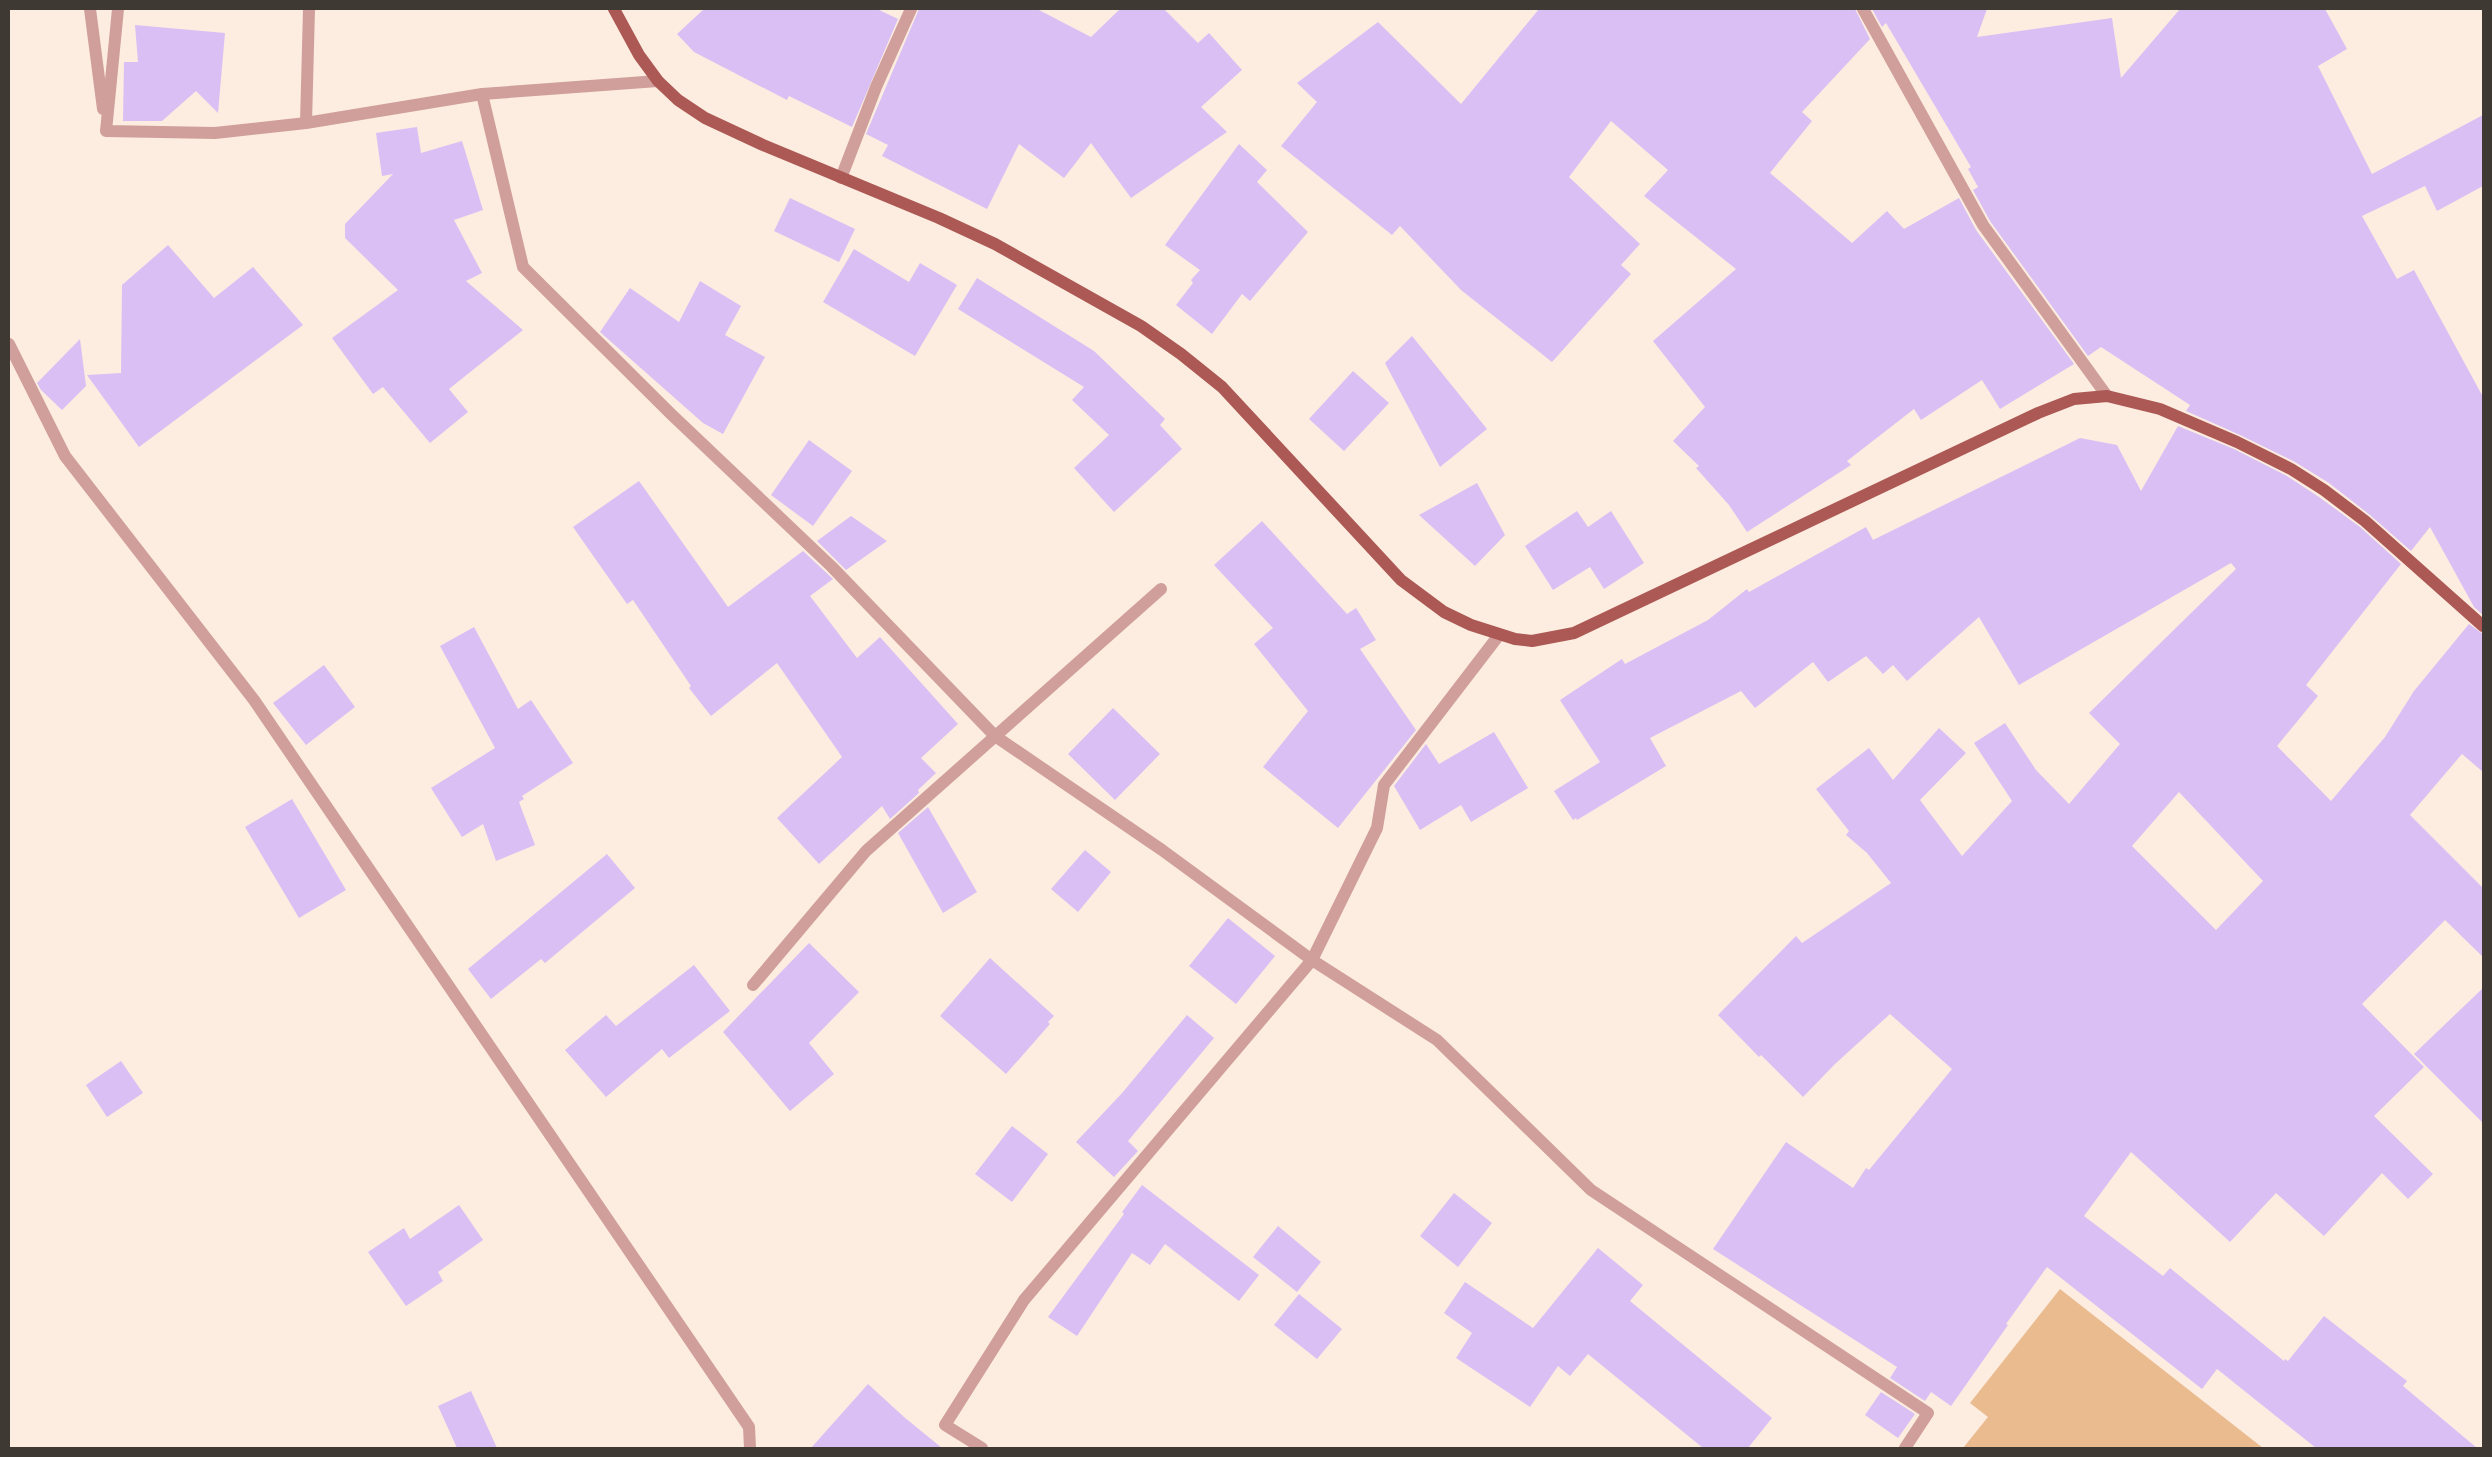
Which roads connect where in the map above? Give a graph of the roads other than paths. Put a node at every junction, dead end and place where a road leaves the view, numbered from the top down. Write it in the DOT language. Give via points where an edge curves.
graph roads {
  1 [pos="90,9"];
  2 [pos="118,9"];
  3 [pos="309,9"];
  4 [pos="614,9"];
  5 [pos="910,9"];
  6 [pos="1863,9"];
  7 [pos="658,81"];
  8 [pos="482,94"];
  9 [pos="306,123"];
  10 [pos="106,131"];
  11 [pos="841,178"];
  12 [pos="9,344"];
  13 [pos="2107,396"];
  14 [pos="1161,589"];
  15 [pos="2483,626"];
  16 [pos="1500,635"];
  17 [pos="995,736"];
  18 [pos="1312,960"];
  19 [pos="753,985"];
  20 [pos="750,1448"];
  21 [pos="982,1448"];
  22 [pos="1905,1448"];
  1 -- 10 [label="street"];
  2 -- 10 [label="street"];
  3 -- 9 [label="street"];
  4 -- 7 [label="main road" via="639,55"];
  5 -- 11 [label="street"];
  6 -- 13 [label="street" via="1983,225"];
  7 -- 8 [label="street"];
  7 -- 11 [label="main road" via="704,118"];
  8 -- 9 [label="street"];
  8 -- 17 [label="street" via="523,266 832,567"];
  9 -- 10 [label="street" via="215,133"];
  11 -- 16 [label="main road" via="995,244 1141,326 1222,387 1401,580 1444,612"];
  12 -- 20 [label="street" via="65,456 254,700 749,1427"];
  13 -- 15 [label="main road" via="2160,409 2194,422 2291,469 2365,521"];
  13 -- 16 [label="main road" via="2074,399 2038,412 1574,634 1532,640"];
  14 -- 17 [label="street"];
  16 -- 18 [label="street" via="1384,785 1377,828"];
  17 -- 18 [label="street" via="1162,850"];
  17 -- 19 [label="street" via="866,851"];
  18 -- 21 [label="street" via="1024,1300 945,1425"];
  18 -- 22 [label="street" via="1437,1040 1591,1190 1928,1413"];
}
